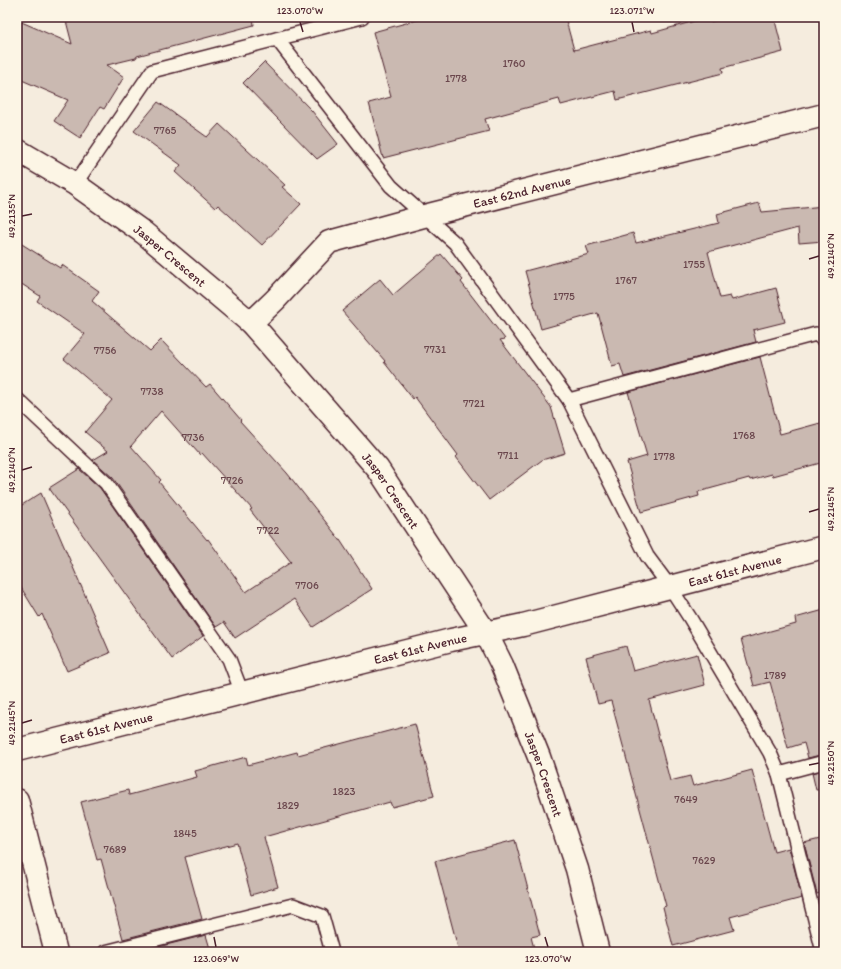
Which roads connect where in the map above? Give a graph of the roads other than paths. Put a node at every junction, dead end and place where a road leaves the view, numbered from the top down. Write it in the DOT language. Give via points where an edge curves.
graph roads {
  1 [pos="362,17"];
  2 [pos="277,39"];
  3 [pos="824,115"];
  4 [pos="17,150"];
  5 [pos="75,184"];
  6 [pos="424,216"];
  7 [pos="251,323"];
  8 [pos="824,340"];
  9 [pos="17,399"];
  10 [pos="568,400"];
  11 [pos="824,547"];
  12 [pos="670,587"];
  13 [pos="486,633"];
  14 [pos="242,693"];
  15 [pos="17,750"];
  16 [pos="824,762"];
  17 [pos="779,774"];
  18 [pos="17,800"];
  19 [pos="56,952"];
  20 [pos="105,952"];
  21 [pos="332,952"];
  22 [pos="598,952"];
  23 [pos="823,952"];
  1 -- 2 [label="lane"];
  2 -- 5 [label="lane" via="152,71"];
  2 -- 6 [label="lane" via="391,186"];
  3 -- 6 [label="street, East 62nd Avenue"];
  4 -- 5 [label="street, Jasper Crescent"];
  5 -- 7 [label="street, Jasper Crescent" via="144,233"];
  6 -- 7 [label="street, East 62nd Avenue" via="329,242"];
  6 -- 10 [label="lane" via="455,243"];
  7 -- 13 [label="street, Jasper Crescent" via="378,469"];
  8 -- 10 [label="lane" via="816,334"];
  9 -- 14 [label="lane" via="106,483 229,659"];
  10 -- 12 [label="lane" via="647,556"];
  11 -- 12 [label="street, East 61st Avenue"];
  12 -- 13 [label="street, East 61st Avenue" via="524,626"];
  12 -- 17 [label="lane" via="770,753"];
  13 -- 14 [label="street, East 61st Avenue"];
  13 -- 22 [label="street, Jasper Crescent" via="502,665 539,757 577,870"];
  14 -- 15 [label="street, East 61st Avenue"];
  16 -- 17 [label="lane"];
  17 -- 23 [label="lane"];
  18 -- 19 [label="street"];
  20 -- 21 [label="lane" via="293,905 322,916"];
}
